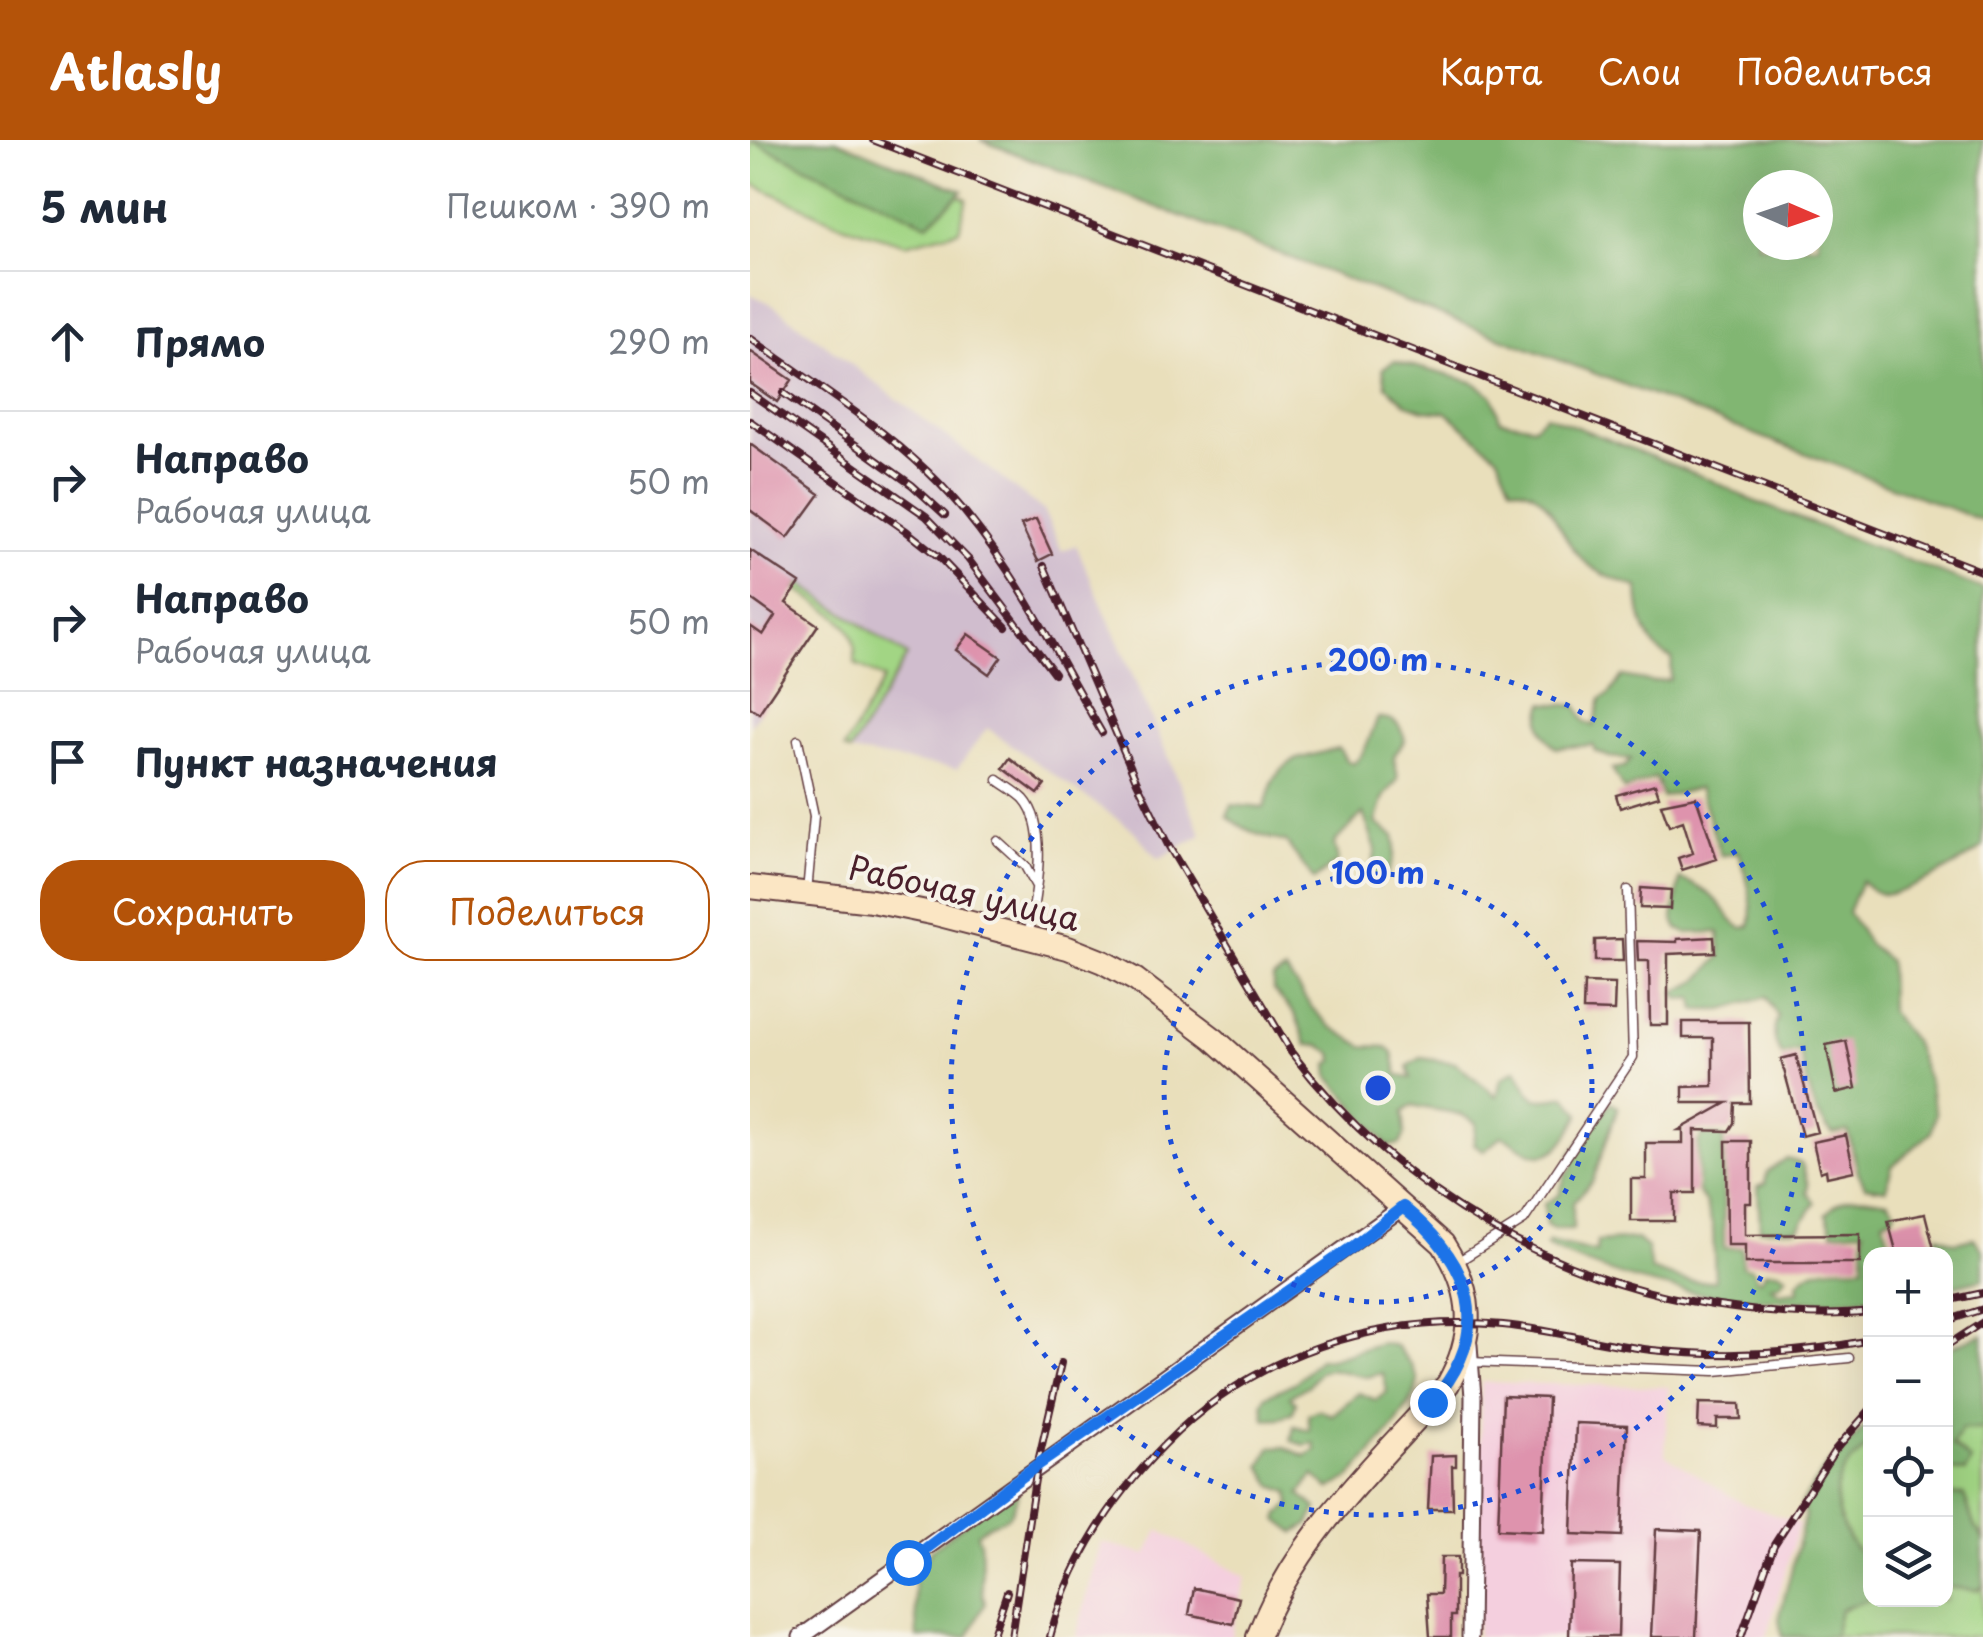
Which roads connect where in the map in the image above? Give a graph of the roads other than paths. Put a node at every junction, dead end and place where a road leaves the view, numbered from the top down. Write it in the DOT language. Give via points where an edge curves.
graph roads {
  1 [pos="798,740"];
  2 [pos="998,780"];
  3 [pos="998,840"];
  4 [pos="750,886"];
  5 [pos="1037,888"];
  6 [pos="1628,890"];
  7 [pos="807,892"];
  8 [pos="1028,937"];
  9 [pos="1403,1207"];
  10 [pos="1455,1263"];
  11 [pos="1468,1336"];
  12 [pos="1848,1358"];
  13 [pos="1469,1362"];
  14 [pos="801,1637"];
  15 [pos="1258,1637"];
  16 [pos="1470,1637"];
  1 -- 7 [label="lane" via="814,816"];
  2 -- 5 [label="lane" via="1032,814"];
  3 -- 5 [label="lane"];
  4 -- 7 [label="street, Рабочая улица"];
  5 -- 8 [label="lane"];
  6 -- 10 [label="lane" via="1633,1057 1524,1220"];
  7 -- 8 [label="street, Рабочая улица"];
  8 -- 9 [label="street, Рабочая улица" via="1103,962 1171,1004"];
  9 -- 10 [label="street, Рабочая улица"];
  9 -- 14 [label="street"];
  10 -- 11 [label="street, Рабочая улица"];
  11 -- 13 [label="street, Рабочая улица"];
  11 -- 15 [label="street, Рабочая улица" via="1448,1384 1307,1546"];
  12 -- 13 [label="lane" via="1715,1370"];
  13 -- 16 [label="street, Рабочая улица"];
}
